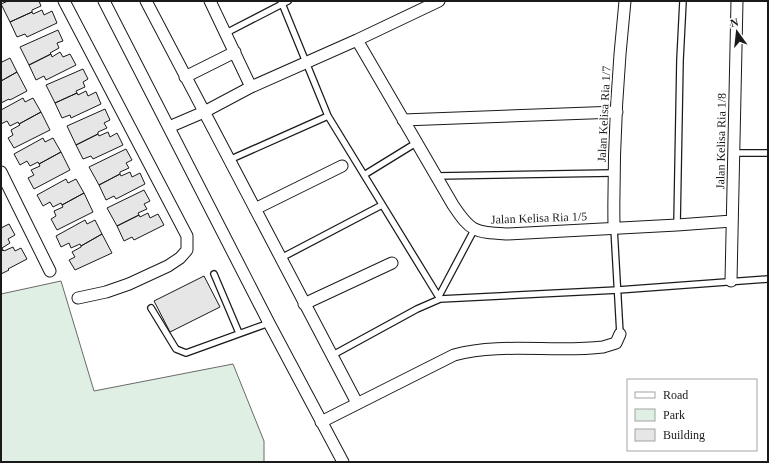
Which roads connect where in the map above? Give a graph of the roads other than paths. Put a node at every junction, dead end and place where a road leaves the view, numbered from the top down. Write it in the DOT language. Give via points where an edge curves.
graph roads {
  1 [pos="64,1"];
  2 [pos="104,1"];
  3 [pos="146,1"];
  4 [pos="210,1"];
  5 [pos="439,1"];
  6 [pos="625,1"];
  7 [pos="683,1"];
  8 [pos="737,1"];
  9 [pos="284,2"];
  10 [pos="226,33"];
  11 [pos="357,40"];
  12 [pos="235,52"];
  13 [pos="306,63"];
  14 [pos="186,77"];
  15 [pos="251,87"];
  16 [pos="204,112"];
  17 [pos="617,112"];
  18 [pos="328,116"];
  19 [pos="403,120"];
  20 [pos="169,127"];
  21 [pos="416,143"];
  22 [pos="734,153"];
  23 [pos="768,154"];
  24 [pos="229,160"];
  25 [pos="342,166"];
  26 [pos="1,172"];
  27 [pos="613,172"];
  28 [pos="364,175"];
  29 [pos="435,176"];
  30 [pos="382,205"];
  31 [pos="255,209"];
  32 [pos="732,221"];
  33 [pos="677,225"];
  34 [pos="614,228"];
  35 [pos="474,230"];
  36 [pos="281,258"];
  37 [pos="392,263"];
  38 [pos="50,271"];
  39 [pos="214,274"];
  40 [pos="768,279"];
  41 [pos="731,281"];
  42 [pos="618,290"];
  43 [pos="439,297"];
  44 [pos="78,298"];
  45 [pos="304,304"];
  46 [pos="151,308"];
  47 [pos="269,323"];
  48 [pos="239,333"];
  49 [pos="620,334"];
  50 [pos="332,356"];
  51 [pos="357,403"];
  52 [pos="321,422"];
  53 [pos="343,462"];
  1 -- 44 [label="street" via="187,236 187,250 168,266 129,284"];
  2 -- 20 [label="street"];
  3 -- 14 [label="street"];
  4 -- 10 [label="street"];
  5 -- 11 [label="street"];
  6 -- 17 [label="street, Jalan Kelisa Ria 1/7"];
  7 -- 33 [label="lane"];
  8 -- 22 [label="street, Jalan Kelisa Ria 1/8"];
  9 -- 10 [label="lane"];
  9 -- 13 [label="lane"];
  10 -- 12 [label="street"];
  11 -- 13 [label="street"];
  11 -- 19 [label="street, Jalan Kelisa Ria 1/5"];
  12 -- 14 [label="street"];
  12 -- 15 [label="street"];
  13 -- 15 [label="street"];
  13 -- 18 [label="lane"];
  14 -- 16 [label="street"];
  15 -- 16 [label="street"];
  16 -- 20 [label="street"];
  16 -- 24 [label="street"];
  17 -- 19 [label="street"];
  17 -- 27 [label="street, Jalan Kelisa Ria 1/7"];
  18 -- 24 [label="lane"];
  18 -- 28 [label="lane"];
  19 -- 21 [label="street, Jalan Kelisa Ria 1/5"];
  20 -- 47 [label="street"];
  21 -- 28 [label="lane"];
  21 -- 29 [label="street, Jalan Kelisa Ria 1/5"];
  22 -- 23 [label="lane"];
  22 -- 32 [label="street, Jalan Kelisa Ria 1/8"];
  24 -- 31 [label="street"];
  25 -- 31 [label="street"];
  26 -- 38 [label="street"];
  27 -- 29 [label="lane"];
  27 -- 34 [label="street, Jalan Kelisa Ria 1/7"];
  28 -- 30 [label="lane"];
  29 -- 35 [label="street, Jalan Kelisa Ria 1/5" via="464,220"];
  30 -- 36 [label="lane"];
  30 -- 43 [label="lane"];
  31 -- 36 [label="street"];
  32 -- 33 [label="street, Jalan Kelisa Ria 1/5"];
  32 -- 41 [label="street, Jalan Kelisa Ria 1/8"];
  33 -- 34 [label="street, Jalan Kelisa Ria 1/5"];
  34 -- 35 [label="street, Jalan Kelisa Ria 1/5" via="507,234"];
  34 -- 42 [label="lane"];
  35 -- 43 [label="lane"];
  36 -- 45 [label="street"];
  37 -- 45 [label="street"];
  39 -- 48 [label="lane"];
  40 -- 41 [label="lane"];
  41 -- 42 [label="lane"];
  42 -- 43 [label="lane"];
  42 -- 49 [label="lane"];
  43 -- 50 [label="lane"];
  45 -- 50 [label="street"];
  46 -- 48 [label="lane" via="176,350 186,353"];
  47 -- 48 [label="lane"];
  47 -- 52 [label="street"];
  49 -- 51 [label="street" via="616,343 598,348 490,350 454,355"];
  50 -- 51 [label="street"];
  51 -- 52 [label="street"];
  52 -- 53 [label="street"];
}
